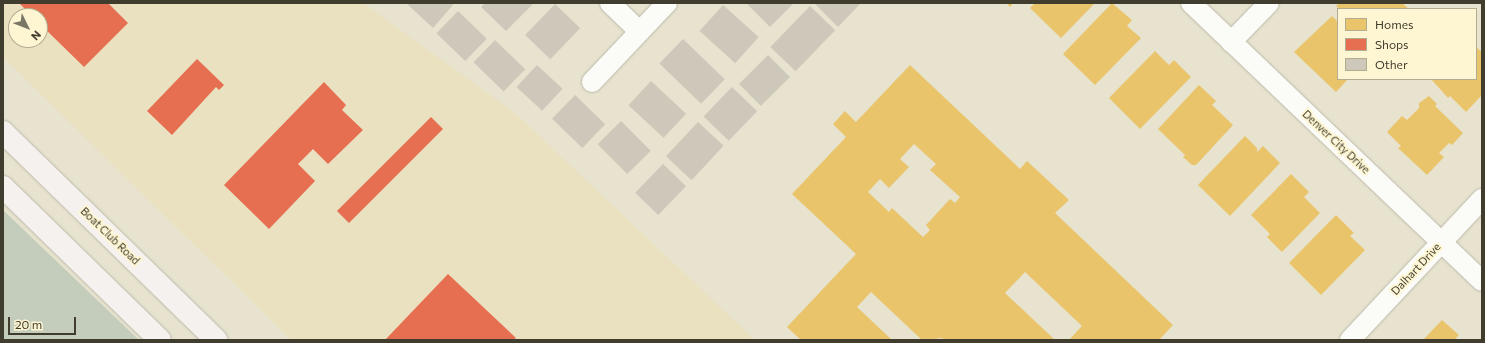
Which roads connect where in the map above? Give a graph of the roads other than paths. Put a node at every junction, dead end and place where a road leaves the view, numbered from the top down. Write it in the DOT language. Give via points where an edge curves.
graph roads {
  1 [pos="610,3"];
  2 [pos="667,3"];
  3 [pos="1191,3"];
  4 [pos="1269,3"];
  5 [pos="639,32"];
  6 [pos="1231,42"];
  7 [pos="592,82"];
  8 [pos="3,132"];
  9 [pos="3,187"];
  10 [pos="1482,199"];
  11 [pos="1442,242"];
  12 [pos="1482,280"];
  13 [pos="160,340"];
  14 [pos="216,340"];
  15 [pos="1350,340"];
  1 -- 5 [label="street"];
  2 -- 5 [label="street"];
  3 -- 6 [label="street, Denver City Drive"];
  4 -- 6 [label="street"];
  5 -- 7 [label="street"];
  6 -- 11 [label="street, Denver City Drive"];
  8 -- 14 [label="main road, Boat Club Road"];
  9 -- 13 [label="main road"];
  10 -- 11 [label="street, Dalhart Drive"];
  11 -- 12 [label="street, Denver City Drive"];
  11 -- 15 [label="street, Dalhart Drive"];
}
